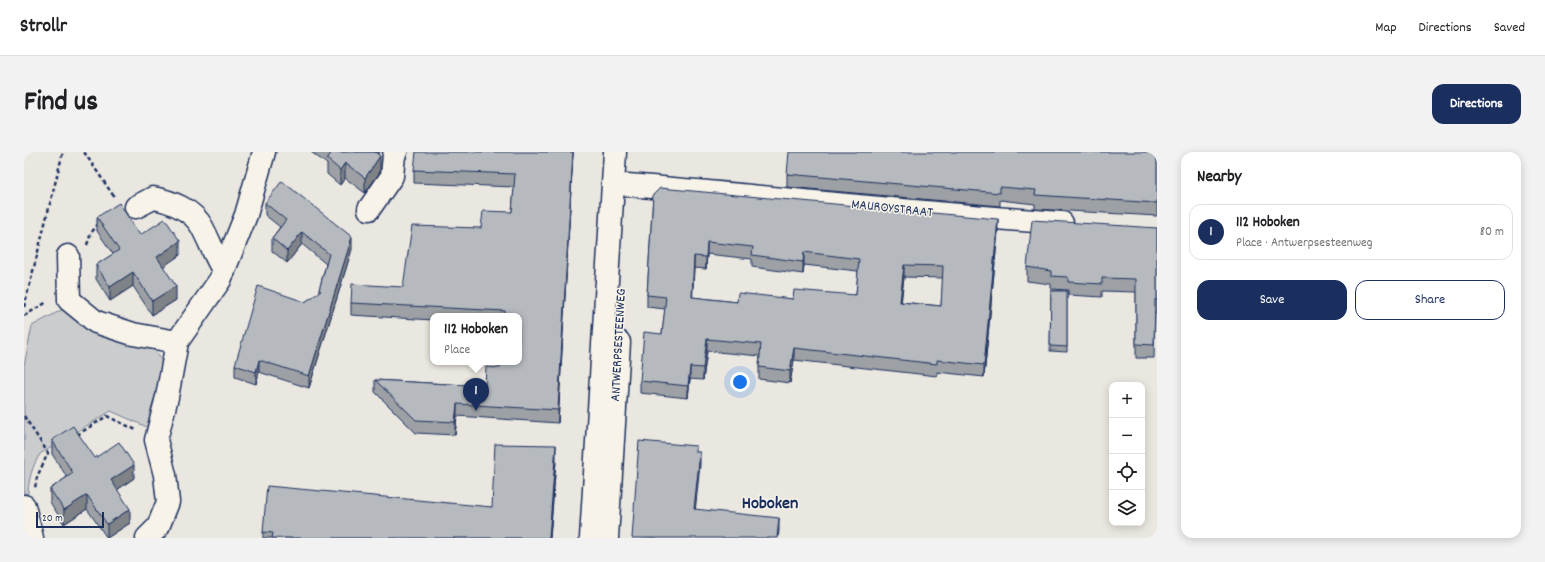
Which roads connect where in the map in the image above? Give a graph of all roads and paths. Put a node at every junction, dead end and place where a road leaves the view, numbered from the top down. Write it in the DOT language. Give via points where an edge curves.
graph roads {
  1 [pos="63,152"];
  2 [pos="84,152"];
  3 [pos="264,152"];
  4 [pos="396,152"];
  5 [pos="615,152"];
  6 [pos="630,152"];
  7 [pos="627,184"];
  8 [pos="136,207"];
  9 [pos="369,209"];
  10 [pos="104,219"];
  11 [pos="1080,224"];
  12 [pos="68,256"];
  13 [pos="224,271"];
  14 [pos="24,307"];
  15 [pos="177,342"];
  16 [pos="24,416"];
  17 [pos="74,437"];
  18 [pos="156,440"];
  19 [pos="55,449"];
  20 [pos="48,453"];
  21 [pos="29,498"];
  22 [pos="32,538"];
  23 [pos="147,538"];
  24 [pos="591,538"];
  25 [pos="607,538"];
  1 -- 14 [label="path"];
  2 -- 8 [label="path" via="122,207"];
  3 -- 13 [label="street" via="246,215"];
  4 -- 9 [label="street" via="392,176"];
  5 -- 24 [label="street"];
  6 -- 7 [label="street, ANTWERPSESTEENWEG"];
  7 -- 11 [label="street, MAUROYSTRAAT" via="964,216"];
  7 -- 25 [label="street, ANTWERPSESTEENWEG"];
  8 -- 13 [label="street" via="153,198 175,204 190,213 202,226"];
  10 -- 12 [label="path" via="91,233 83,261"];
  12 -- 15 [label="street" via="68,300 96,322 133,334"];
  13 -- 15 [label="street"];
  15 -- 18 [label="street"];
  16 -- 20 [label="path"];
  17 -- 18 [label="path" via="107,416"];
  18 -- 23 [label="street" via="165,475 168,502 158,527"];
  19 -- 20 [label="path"];
  20 -- 21 [label="path"];
  21 -- 22 [label="street"];
}
